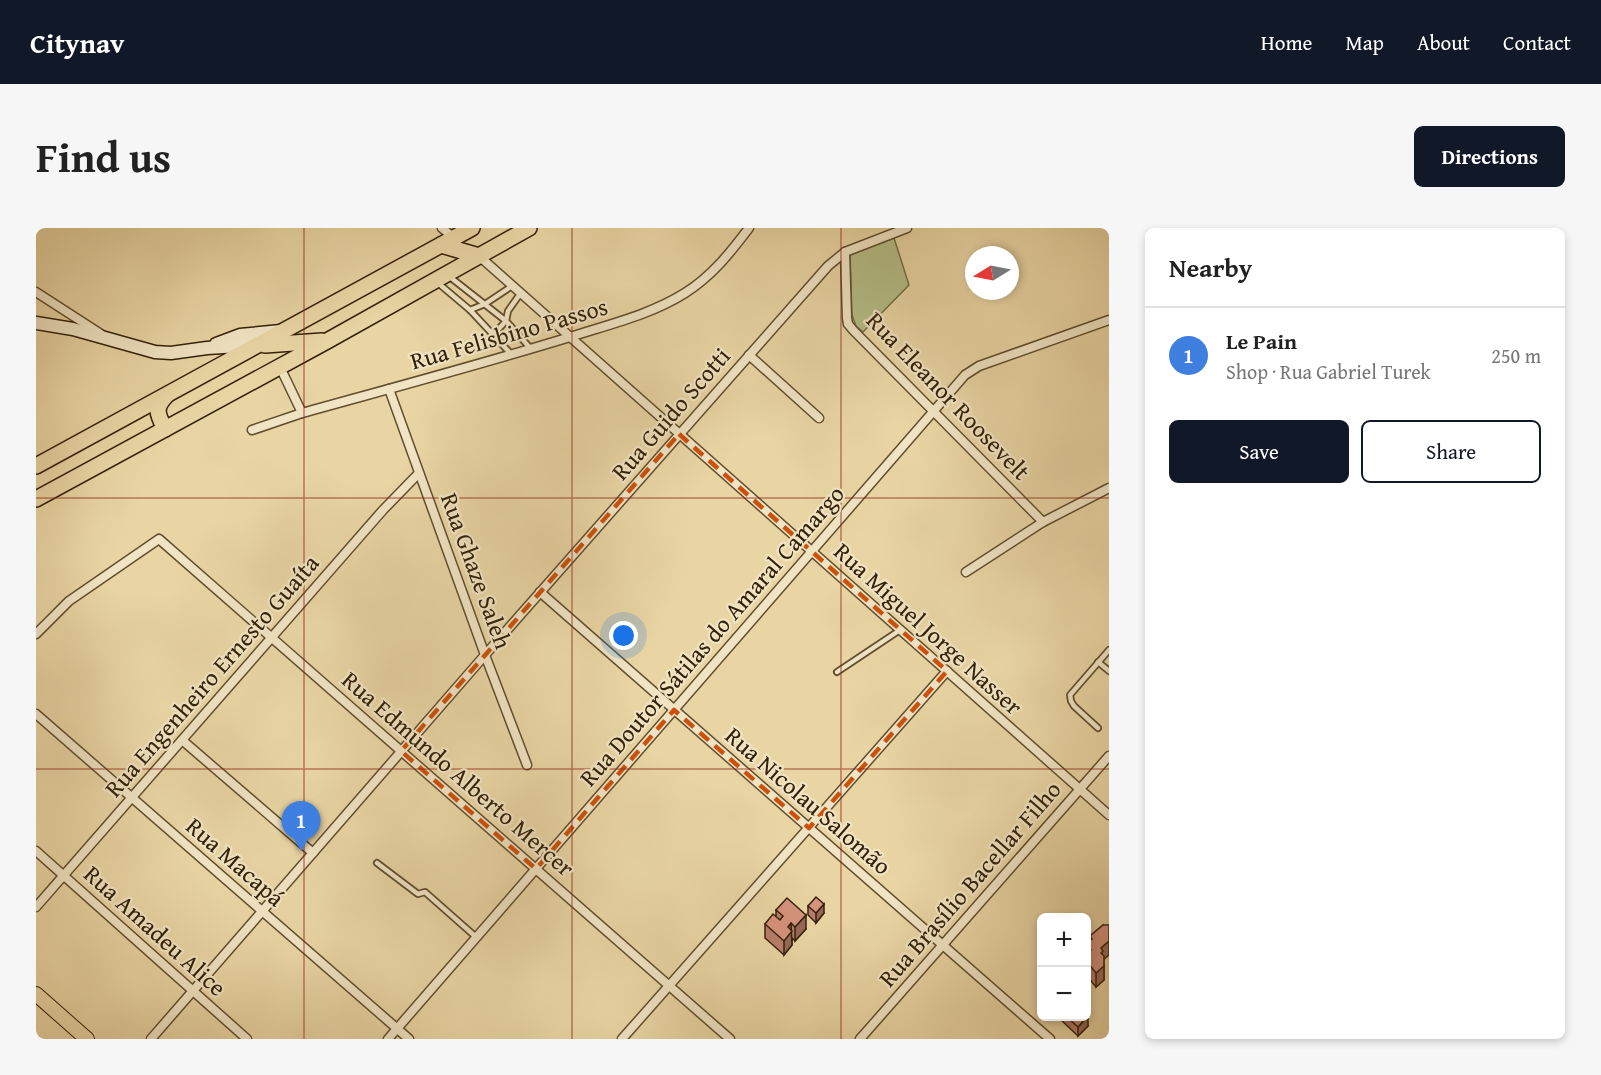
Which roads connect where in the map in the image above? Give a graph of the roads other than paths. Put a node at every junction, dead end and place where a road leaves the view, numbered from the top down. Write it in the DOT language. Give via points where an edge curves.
graph roads {
  1 [pos="472,228"];
  2 [pos="529,228"];
  3 [pos="749,228"];
  4 [pos="907,228"];
  5 [pos="446,237"];
  6 [pos="845,252"];
  7 [pos="478,256"];
  8 [pos="441,278"];
  9 [pos="512,286"];
  10 [pos="36,292"];
  11 [pos="520,294"];
  12 [pos="485,304"];
  13 [pos="470,310"];
  14 [pos="1109,320"];
  15 [pos="506,321"];
  16 [pos="36,323"];
  17 [pos="285,331"];
  18 [pos="493,335"];
  19 [pos="569,337"];
  20 [pos="109,339"];
  21 [pos="327,341"];
  22 [pos="259,345"];
  23 [pos="207,348"];
  24 [pos="531,349"];
  25 [pos="512,355"];
  26 [pos="749,355"];
  27 [pos="280,367"];
  28 [pos="389,389"];
  29 [pos="167,395"];
  30 [pos="933,411"];
  31 [pos="302,413"];
  32 [pos="819,418"];
  33 [pos="165,429"];
  34 [pos="252,430"];
  35 [pos="679,434"];
  36 [pos="36,466"];
  37 [pos="419,473"];
  38 [pos="1109,488"];
  39 [pos="36,499"];
  40 [pos="1043,522"];
  41 [pos="811,551"];
  42 [pos="966,572"];
  43 [pos="540,592"];
  44 [pos="900,630"];
  45 [pos="36,634"];
  46 [pos="272,637"];
  47 [pos="1109,650"];
  48 [pos="485,655"];
  49 [pos="1098,662"];
  50 [pos="947,671"];
  51 [pos="1109,671"];
  52 [pos="837,672"];
  53 [pos="674,710"];
  54 [pos="36,714"];
  55 [pos="1098,728"];
  56 [pos="182,740"];
  57 [pos="401,751"];
  58 [pos="1109,756"];
  59 [pos="527,765"];
  60 [pos="1080,789"];
  61 [pos="132,797"];
  62 [pos="1109,815"];
  63 [pos="809,828"];
  64 [pos="36,851"];
  65 [pos="313,853"];
  66 [pos="377,863"];
  67 [pos="536,869"];
  68 [pos="63,876"];
  69 [pos="36,907"];
  70 [pos="262,911"];
  71 [pos="476,938"];
  72 [pos="942,945"];
  73 [pos="669,986"];
  74 [pos="193,991"];
  75 [pos="36,994"];
  76 [pos="397,1029"];
  77 [pos="87,1039"];
  78 [pos="151,1039"];
  79 [pos="248,1039"];
  80 [pos="388,1039"];
  81 [pos="409,1039"];
  82 [pos="622,1039"];
  83 [pos="730,1039"];
  84 [pos="860,1039"];
  85 [pos="1050,1039"];
  1 -- 5 [label="highway"];
  2 -- 7 [label="highway"];
  3 -- 19 [label="street, Rua Felisbino Passos" via="716,269 686,293 651,311"];
  4 -- 6 [label="street, Rua Guido Scotti"];
  5 -- 7 [label="highway"];
  5 -- 17 [label="highway"];
  6 -- 26 [label="street, Rua Guido Scotti"];
  6 -- 30 [label="street, Rua Eleanor Roosevelt" via="848,324"];
  7 -- 8 [label="highway"];
  7 -- 9 [label="street, Rua Miguel Jorge Nasser"];
  8 -- 12 [label="lane"];
  8 -- 13 [label="lane"];
  8 -- 21 [label="highway"];
  9 -- 11 [label="street, Rua Miguel Jorge Nasser"];
  9 -- 12 [label="lane"];
  10 -- 20 [label="street"];
  11 -- 15 [label="lane"];
  11 -- 19 [label="street, Rua Miguel Jorge Nasser"];
  12 -- 13 [label="lane"];
  12 -- 15 [label="lane"];
  13 -- 18 [label="lane"];
  14 -- 30 [label="street, Rua Doutor Sátilas do Amaral Camargo" via="979,366 965,375"];
  15 -- 18 [label="lane"];
  15 -- 24 [label="lane"];
  16 -- 20 [label="main road" via="73,328"];
  17 -- 22 [label="highway"];
  17 -- 23 [label="main road" via="240,335"];
  18 -- 25 [label="lane"];
  19 -- 24 [label="street, Rua Felisbino Passos"];
  19 -- 35 [label="street, Rua Miguel Jorge Nasser"];
  20 -- 23 [label="main road" via="154,352"];
  21 -- 22 [label="highway"];
  21 -- 27 [label="highway"];
  22 -- 23 [label="main road"];
  22 -- 29 [label="highway"];
  24 -- 25 [label="street, Rua Felisbino Passos"];
  25 -- 28 [label="street, Rua Felisbino Passos"];
  26 -- 32 [label="street"];
  26 -- 35 [label="street, Rua Guido Scotti"];
  27 -- 31 [label="street"];
  27 -- 33 [label="highway"];
  28 -- 31 [label="street, Rua Felisbino Passos"];
  28 -- 37 [label="street, Rua Ghaze Saleh"];
  29 -- 33 [label="highway" via="158,407"];
  29 -- 36 [label="highway"];
  30 -- 40 [label="street, Rua Eleanor Roosevelt"];
  30 -- 41 [label="street, Rua Doutor Sátilas do Amaral Camargo"];
  31 -- 34 [label="street, Rua Felisbino Passos"];
  33 -- 39 [label="highway"];
  35 -- 41 [label="street, Rua Miguel Jorge Nasser"];
  35 -- 43 [label="street, Rua Guido Scotti"];
  37 -- 46 [label="street, Rua Engenheiro Ernesto Guaíta"];
  37 -- 48 [label="street, Rua Ghaze Saleh"];
  38 -- 40 [label="street"];
  40 -- 42 [label="street"];
  41 -- 44 [label="street, Rua Miguel Jorge Nasser"];
  41 -- 53 [label="street, Rua Doutor Sátilas do Amaral Camargo"];
  43 -- 48 [label="street, Rua Guido Scotti"];
  43 -- 53 [label="street, Rua Nicolau Salomão"];
  44 -- 50 [label="street, Rua Miguel Jorge Nasser"];
  44 -- 52 [label="lane"];
  45 -- 46 [label="street, Rua Edmundo Alberto Mercer" via="84,590 159,539"];
  46 -- 56 [label="street, Rua Engenheiro Ernesto Guaíta"];
  46 -- 57 [label="street, Rua Edmundo Alberto Mercer"];
  47 -- 49 [label="lane"];
  48 -- 57 [label="street, Rua Guido Scotti"];
  48 -- 59 [label="street, Rua Ghaze Saleh"];
  49 -- 51 [label="lane"];
  49 -- 55 [label="lane" via="1070,695 1074,706"];
  50 -- 60 [label="street, Rua Miguel Jorge Nasser"];
  50 -- 63 [label="street"];
  53 -- 63 [label="street, Rua Nicolau Salomão"];
  53 -- 67 [label="street, Rua Doutor Sátilas do Amaral Camargo"];
  54 -- 61 [label="street, Rua Macapá"];
  56 -- 61 [label="street, Rua Engenheiro Ernesto Guaíta"];
  56 -- 65 [label="street"];
  57 -- 65 [label="street, Rua Guido Scotti"];
  57 -- 67 [label="street, Rua Edmundo Alberto Mercer"];
  58 -- 60 [label="street, Rua Brasílio Bacellar Filho"];
  60 -- 62 [label="street, Rua Miguel Jorge Nasser"];
  60 -- 72 [label="street, Rua Brasílio Bacellar Filho"];
  61 -- 68 [label="street, Rua Engenheiro Ernesto Guaíta"];
  61 -- 70 [label="street, Rua Macapá"];
  63 -- 72 [label="street, Rua Nicolau Salomão"];
  63 -- 73 [label="street"];
  64 -- 68 [label="street, Rua Amadeu Alice"];
  65 -- 70 [label="street, Rua Guido Scotti"];
  66 -- 71 [label="lane" via="418,894 425,892"];
  67 -- 71 [label="street, Rua Doutor Sátilas do Amaral Camargo"];
  67 -- 73 [label="street, Rua Edmundo Alberto Mercer"];
  68 -- 69 [label="street, Rua Engenheiro Ernesto Guaíta"];
  68 -- 74 [label="street, Rua Amadeu Alice"];
  70 -- 74 [label="street, Rua Guido Scotti"];
  70 -- 76 [label="street, Rua Macapá"];
  71 -- 76 [label="street, Rua Doutor Sátilas do Amaral Camargo"];
  72 -- 84 [label="street, Rua Brasílio Bacellar Filho"];
  72 -- 85 [label="street, Rua Nicolau Salomão"];
  73 -- 82 [label="street"];
  73 -- 83 [label="street, Rua Edmundo Alberto Mercer"];
  74 -- 78 [label="street, Rua Guido Scotti"];
  74 -- 79 [label="street, Rua Amadeu Alice"];
  75 -- 77 [label="main road"];
  76 -- 80 [label="street, Rua Doutor Sátilas do Amaral Camargo"];
  76 -- 81 [label="street, Rua Macapá"];
}
